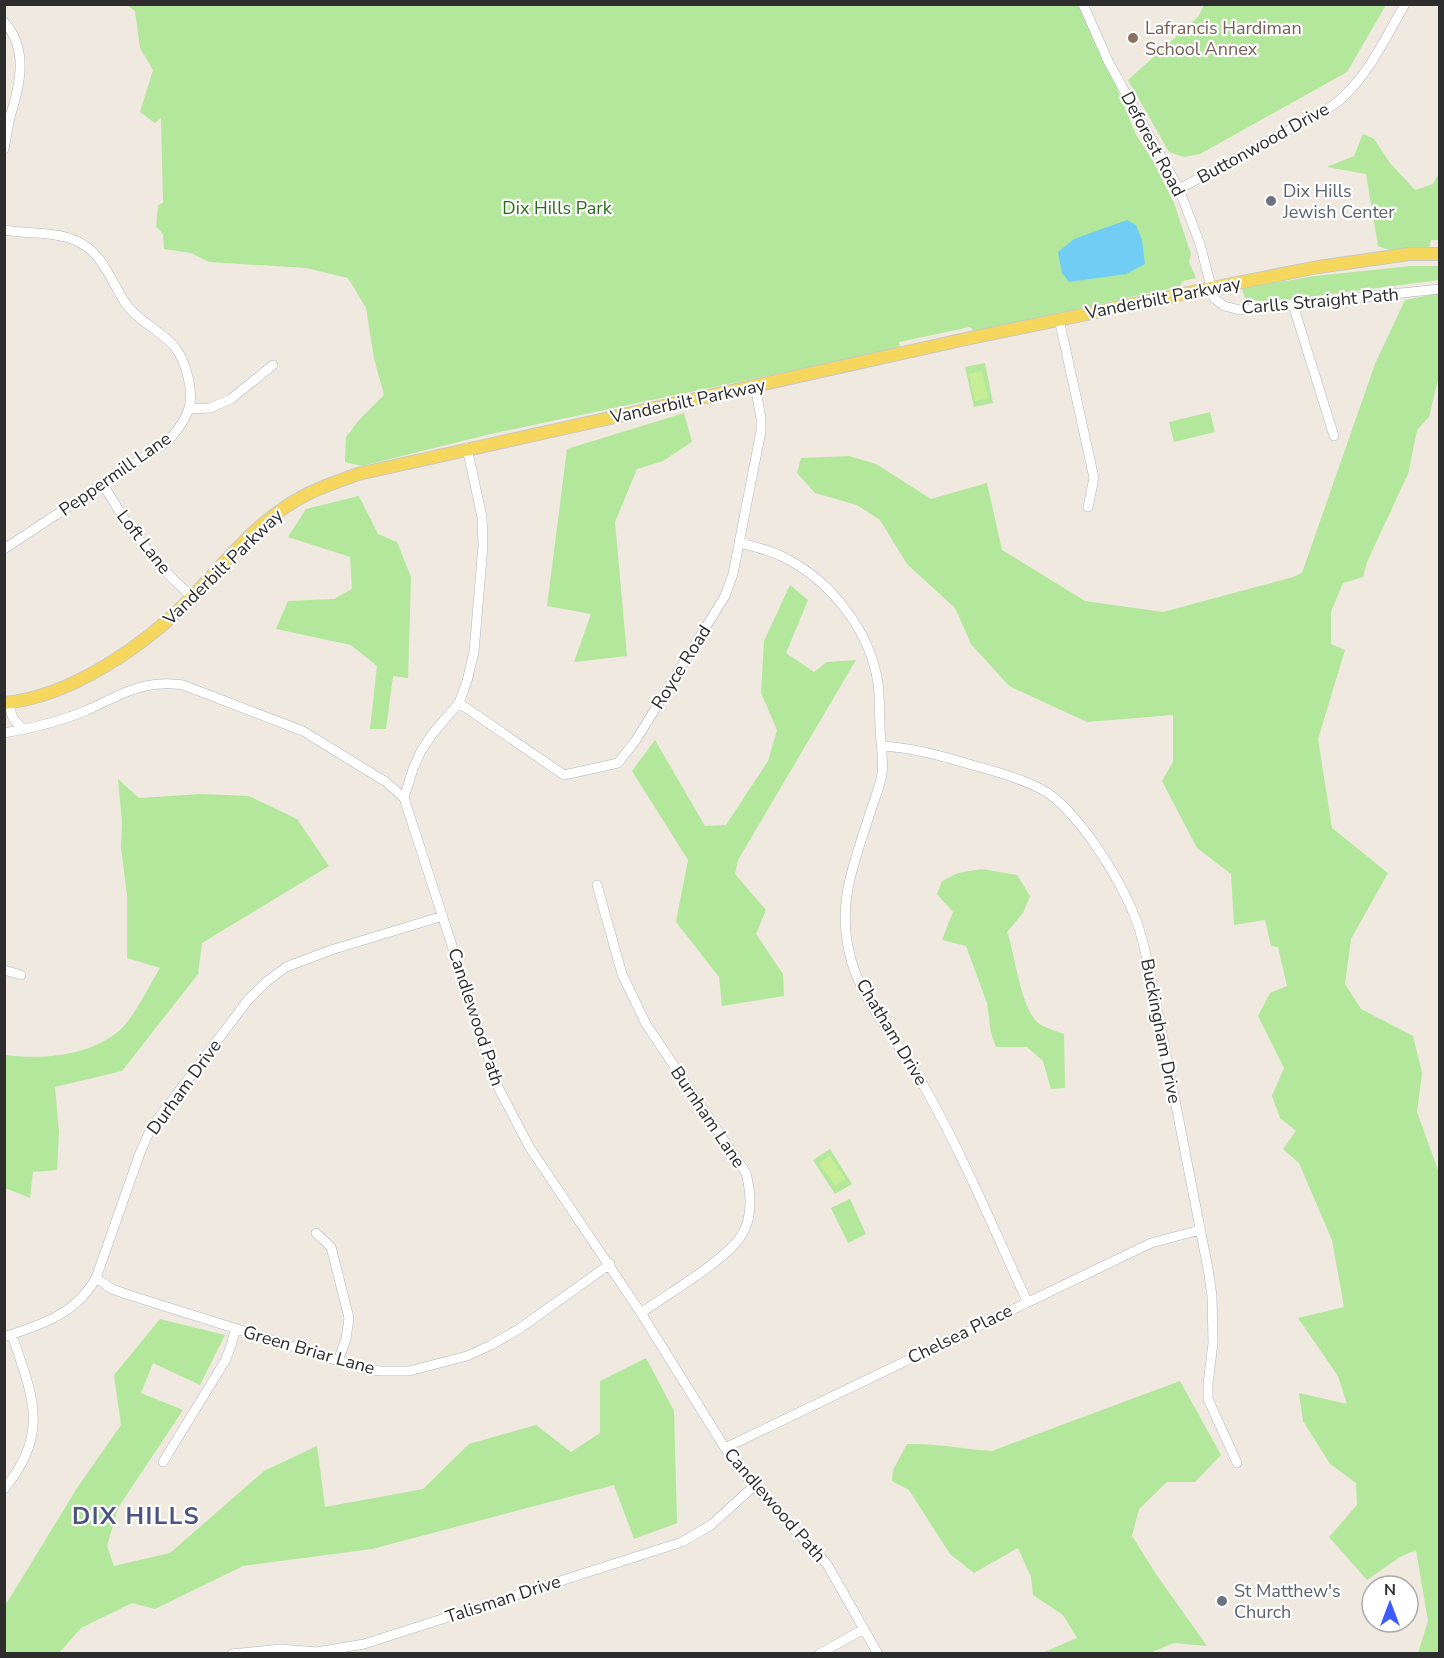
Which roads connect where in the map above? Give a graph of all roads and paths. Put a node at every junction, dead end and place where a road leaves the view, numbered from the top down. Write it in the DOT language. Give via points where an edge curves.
graph roads {
  1 [pos="1083,4"];
  2 [pos="1405,4"];
  3 [pos="4,22"];
  4 [pos="7,117"];
  5 [pos="4,149"];
  6 [pos="1179,189"];
  7 [pos="4,230"];
  8 [pos="1440,254"];
  9 [pos="1212,288"];
  10 [pos="1440,289"];
  11 [pos="1293,305"];
  12 [pos="1059,319"];
  13 [pos="273,365"];
  14 [pos="755,386"];
  15 [pos="189,409"];
  16 [pos="1334,436"];
  17 [pos="467,448"];
  18 [pos="102,483"];
  19 [pos="1088,507"];
  20 [pos="740,543"];
  21 [pos="4,549"];
  22 [pos="192,597"];
  23 [pos="6,703"];
  24 [pos="459,703"];
  25 [pos="23,730"];
  26 [pos="4,733"];
  27 [pos="883,746"];
  28 [pos="404,798"];
  29 [pos="597,885"];
  30 [pos="443,916"];
  31 [pos="4,970"];
  32 [pos="21,975"];
  33 [pos="1200,1230"];
  34 [pos="316,1233"];
  35 [pos="610,1264"];
  36 [pos="96,1278"];
  37 [pos="1028,1301"];
  38 [pos="641,1312"];
  39 [pos="235,1329"];
  40 [pos="8,1336"];
  41 [pos="338,1361"];
  42 [pos="725,1448"];
  43 [pos="163,1462"];
  44 [pos="1237,1462"];
  45 [pos="754,1486"];
  46 [pos="4,1489"];
  47 [pos="864,1629"];
  48 [pos="231,1653"];
  49 [pos="317,1653"];
  50 [pos="819,1653"];
  51 [pos="878,1653"];
  1 -- 6 [label="street, Deforest Road" via="1109,63"];
  2 -- 6 [label="street, Buttonwood Drive" via="1357,83 1344,97"];
  3 -- 4 [label="street" via="17,44 22,69"];
  4 -- 5 [label="street"];
  6 -- 9 [label="street, Deforest Road"];
  7 -- 15 [label="street" via="71,238 98,257 127,305 174,346 183,361 189,380"];
  8 -- 9 [label="main road, Vanderbilt Parkway" via="1409,254 1318,267"];
  9 -- 11 [label="street, Carlls Straight Path" via="1214,298 1224,306 1240,310"];
  9 -- 12 [label="main road, Vanderbilt Parkway"];
  10 -- 11 [label="street, Carlls Straight Path"];
  11 -- 16 [label="street"];
  12 -- 14 [label="main road, Vanderbilt Parkway"];
  12 -- 19 [label="street" via="1094,478"];
  13 -- 15 [label="street" via="231,399 210,408"];
  14 -- 17 [label="main road, Vanderbilt Parkway"];
  14 -- 20 [label="street, Royce Road" via="761,431"];
  15 -- 18 [label="street, Peppermill Lane" via="168,441"];
  17 -- 22 [label="main road, Vanderbilt Parkway" via="358,474 316,489 256,530"];
  17 -- 24 [label="street" via="482,517 483,546 474,652"];
  18 -- 21 [label="street, Peppermill Lane"];
  18 -- 22 [label="street, Loft Lane" via="133,533"];
  20 -- 24 [label="street, Royce Road" via="725,596 618,763 564,775"];
  20 -- 27 [label="street, Chatham Drive" via="787,559 810,573 833,593 850,616 873,662"];
  22 -- 23 [label="main road, Vanderbilt Parkway" via="155,632 73,683"];
  23 -- 25 [label="street"];
  24 -- 28 [label="street" via="421,751"];
  25 -- 26 [label="street"];
  25 -- 28 [label="street" via="85,711 131,689 165,682 183,685 303,730 386,782"];
  27 -- 33 [label="street, Buckingham Drive" via="947,757 1042,789 1069,810 1090,838 1128,900 1144,943"];
  27 -- 37 [label="street, Chatham Drive" via="882,775 846,895 850,956 867,996 940,1115"];
  28 -- 30 [label="street, Candlewood Path"];
  29 -- 38 [label="street, Burnham Lane" via="633,1000 746,1173 751,1194 741,1236 721,1257"];
  30 -- 35 [label="street, Candlewood Path" via="498,1087 531,1148"];
  30 -- 36 [label="street, Durham Drive" via="286,967 260,988 151,1128"];
  31 -- 32 [label="street"];
  33 -- 37 [label="street, Chelsea Place" via="1151,1243"];
  33 -- 44 [label="street, Buckingham Drive" via="1212,1296 1208,1400"];
  34 -- 41 [label="street" via="331,1247 349,1318"];
  35 -- 38 [label="street, Candlewood Path"];
  35 -- 41 [label="street, Green Briar Lane" via="519,1329 467,1356 409,1371 380,1371"];
  36 -- 39 [label="street, Green Briar Lane" via="112,1289"];
  36 -- 40 [label="street, Durham Drive" via="88,1292 65,1312"];
  37 -- 42 [label="street, Chelsea Place"];
  38 -- 42 [label="street, Candlewood Path"];
  39 -- 41 [label="street, Green Briar Lane"];
  39 -- 43 [label="street" via="225,1360"];
  40 -- 46 [label="street" via="35,1414 25,1457"];
  42 -- 45 [label="street, Candlewood Path"];
  45 -- 47 [label="street, Candlewood Path" via="827,1564"];
  45 -- 49 [label="street, Talisman Drive" via="711,1525 682,1542 364,1644"];
  47 -- 50 [label="street"];
  47 -- 51 [label="street, Candlewood Path"];
  48 -- 49 [label="street, Talisman Drive" via="280,1649"];
}
